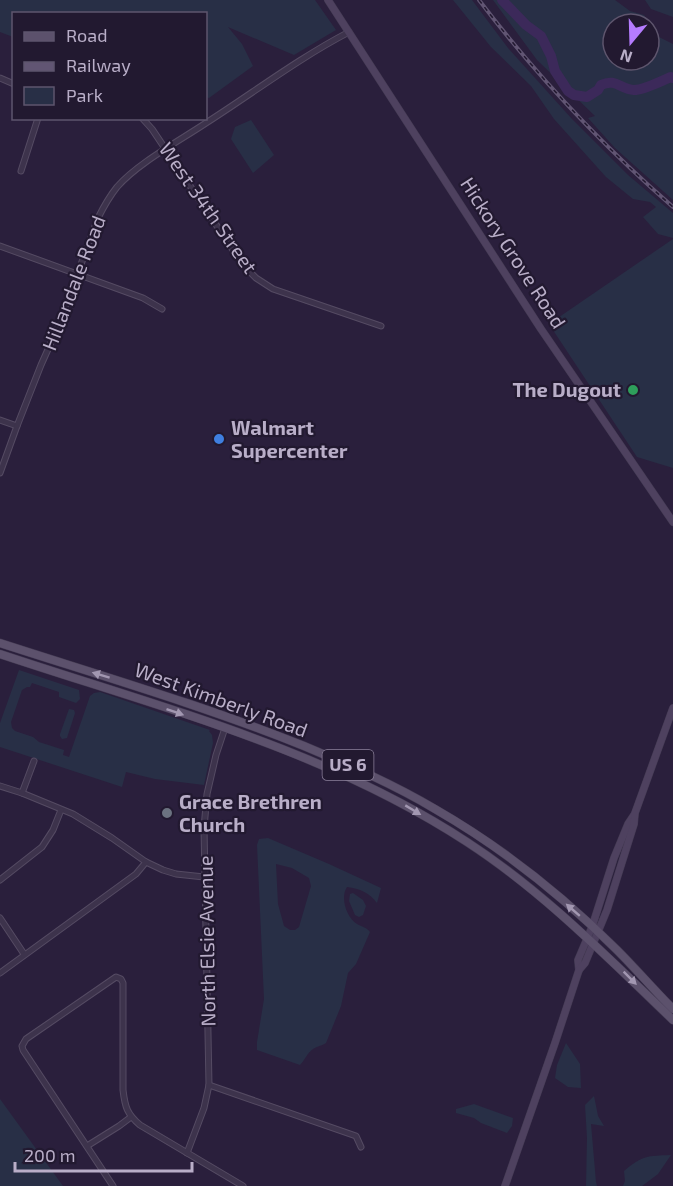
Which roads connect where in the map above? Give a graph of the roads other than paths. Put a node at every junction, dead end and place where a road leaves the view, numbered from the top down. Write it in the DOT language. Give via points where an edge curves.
graph roads {
  1 [pos="328,0"];
  2 [pos="349,32"];
  3 [pos="37,120"];
  4 [pos="144,120"];
  5 [pos="166,149"];
  6 [pos="21,171"];
  7 [pos="0,246"];
  8 [pos="77,274"];
  9 [pos="162,309"];
  10 [pos="381,326"];
  11 [pos="0,420"];
  12 [pos="17,426"];
  13 [pos="0,473"];
  14 [pos="673,522"];
  15 [pos="0,644"];
  16 [pos="0,654"];
  17 [pos="673,708"];
  18 [pos="229,717"];
  19 [pos="225,728"];
  20 [pos="34,761"];
  21 [pos="353,778"];
  22 [pos="0,786"];
  23 [pos="22,793"];
  24 [pos="417,798"];
  25 [pos="61,810"];
  26 [pos="146,862"];
  27 [pos="204,877"];
  28 [pos="0,880"];
  29 [pos="0,918"];
  30 [pos="595,930"];
  31 [pos="591,940"];
  32 [pos="24,954"];
  33 [pos="0,973"];
  34 [pos="673,1009"];
  35 [pos="673,1020"];
  36 [pos="209,1085"];
  37 [pos="130,1117"];
  38 [pos="87,1146"];
  39 [pos="361,1147"];
  40 [pos="187,1153"];
  41 [pos="113,1186"];
  42 [pos="243,1186"];
  43 [pos="505,1186"];
  1 -- 2 [label="main road, Hickory Grove Road"];
  2 -- 5 [label="street, Hillandale Road"];
  2 -- 14 [label="main road, Hickory Grove Road" via="541,328"];
  3 -- 6 [label="street"];
  4 -- 5 [label="street, West 34th Street"];
  5 -- 8 [label="street, Hillandale Road" via="125,179 106,202"];
  5 -- 10 [label="street, West 34th Street" via="243,265 256,278 273,289"];
  7 -- 8 [label="street"];
  8 -- 9 [label="street" via="143,297"];
  8 -- 12 [label="street, Hillandale Road"];
  11 -- 12 [label="street"];
  12 -- 13 [label="street, Hillandale Road"];
  18 -- 15 [label="main road, West Kimberly Road / US 6, one-way"];
  16 -- 19 [label="main road, West Kimberly Road / US 6, one-way"];
  17 -- 30 [label="main road" via="607,910"];
  18 -- 19 [label="main road"];
  18 -- 24 [label="main road, West Kimberly Road / US 6" via="332,757"];
  19 -- 21 [label="main road, West Kimberly Road / US 6"];
  19 -- 27 [label="street, North Elsie Avenue" via="207,794"];
  20 -- 23 [label="street"];
  21 -- 24 [label="main road" via="363,775"];
  21 -- 31 [label="main road, West Kimberly Road / US 6, one-way" via="467,842"];
  22 -- 23 [label="street"];
  23 -- 25 [label="street"];
  30 -- 24 [label="main road, West Kimberly Road / US 6, one-way" via="503,854"];
  25 -- 26 [label="street"];
  25 -- 28 [label="street" via="42,847"];
  26 -- 27 [label="street" via="176,874"];
  26 -- 32 [label="street" via="136,874"];
  27 -- 36 [label="street, North Elsie Avenue"];
  29 -- 32 [label="street"];
  30 -- 31 [label="main road"];
  30 -- 34 [label="main road, West Kimberly Road / US 6"];
  31 -- 35 [label="main road, West Kimberly Road / US 6, one-way"];
  31 -- 43 [label="main road" via="578,960 579,970"];
  32 -- 33 [label="street"];
  36 -- 39 [label="street" via="356,1136"];
  36 -- 40 [label="street, North Elsie Avenue"];
  37 -- 38 [label="street"];
  37 -- 38 [label="street" via="123,1090 124,994 121,979 116,977 26,1039 22,1046"];
  37 -- 40 [label="street"];
  38 -- 41 [label="street"];
  40 -- 42 [label="street"];
}
